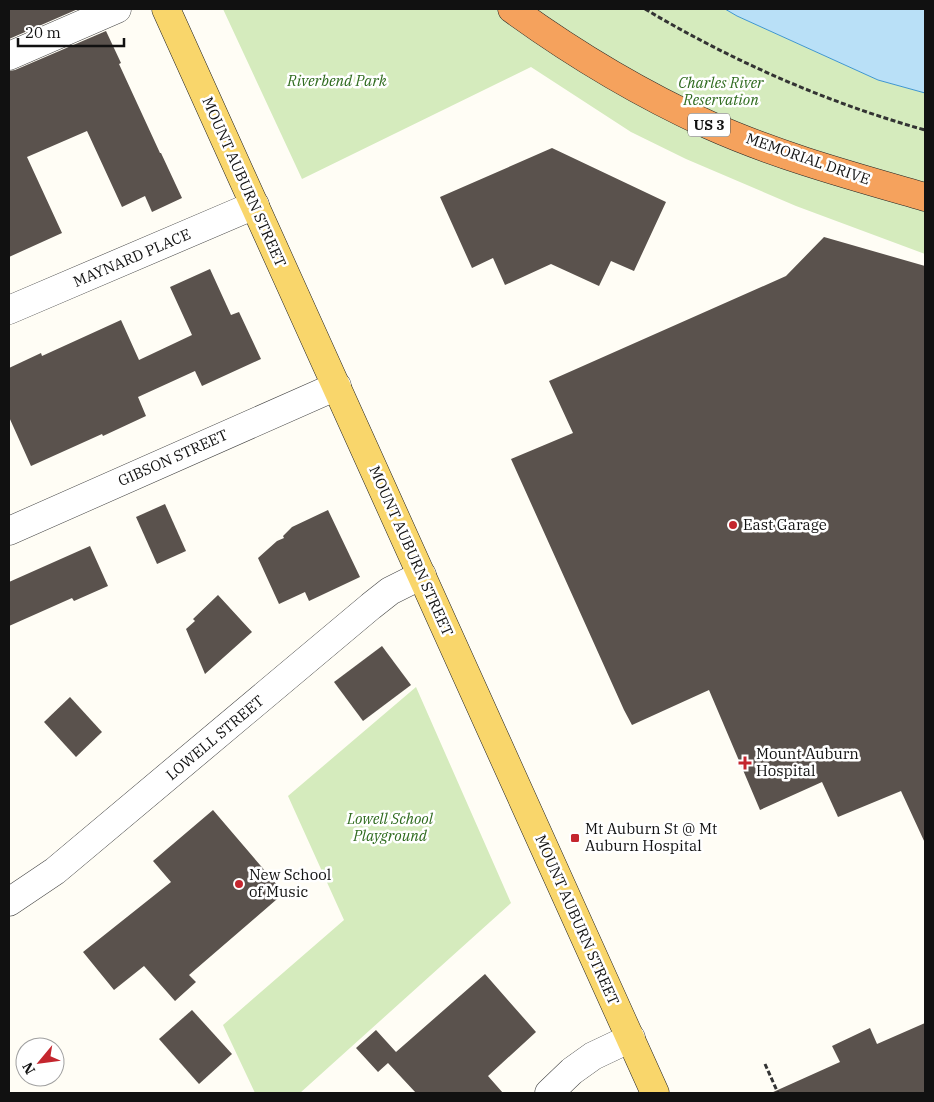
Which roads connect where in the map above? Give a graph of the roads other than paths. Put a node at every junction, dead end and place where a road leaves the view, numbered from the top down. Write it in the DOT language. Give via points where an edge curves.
graph roads {
  1 [pos="117,9"];
  2 [pos="166,9"];
  3 [pos="512,9"];
  4 [pos="9,56"];
  5 [pos="925,197"];
  6 [pos="255,205"];
  7 [pos="9,310"];
  8 [pos="337,386"];
  9 [pos="9,531"];
  10 [pos="422,575"];
  11 [pos="9,902"];
  12 [pos="630,1038"];
  13 [pos="549,1093"];
  14 [pos="655,1093"];
  1 -- 4 [label="street"];
  2 -- 6 [label="main road, MOUNT AUBURN STREET"];
  3 -- 5 [label="highway, MEMORIAL DRIVE / US 3" via="618,79 710,126 819,166"];
  6 -- 7 [label="street, MAYNARD PLACE"];
  6 -- 8 [label="main road, MOUNT AUBURN STREET"];
  8 -- 9 [label="street, GIBSON STREET"];
  8 -- 10 [label="main road, MOUNT AUBURN STREET"];
  10 -- 11 [label="street, LOWELL STREET" via="390,591 371,606 62,865"];
  10 -- 12 [label="main road, MOUNT AUBURN STREET"];
  12 -- 13 [label="street" via="593,1056"];
  12 -- 14 [label="main road, MOUNT AUBURN STREET"];
}
